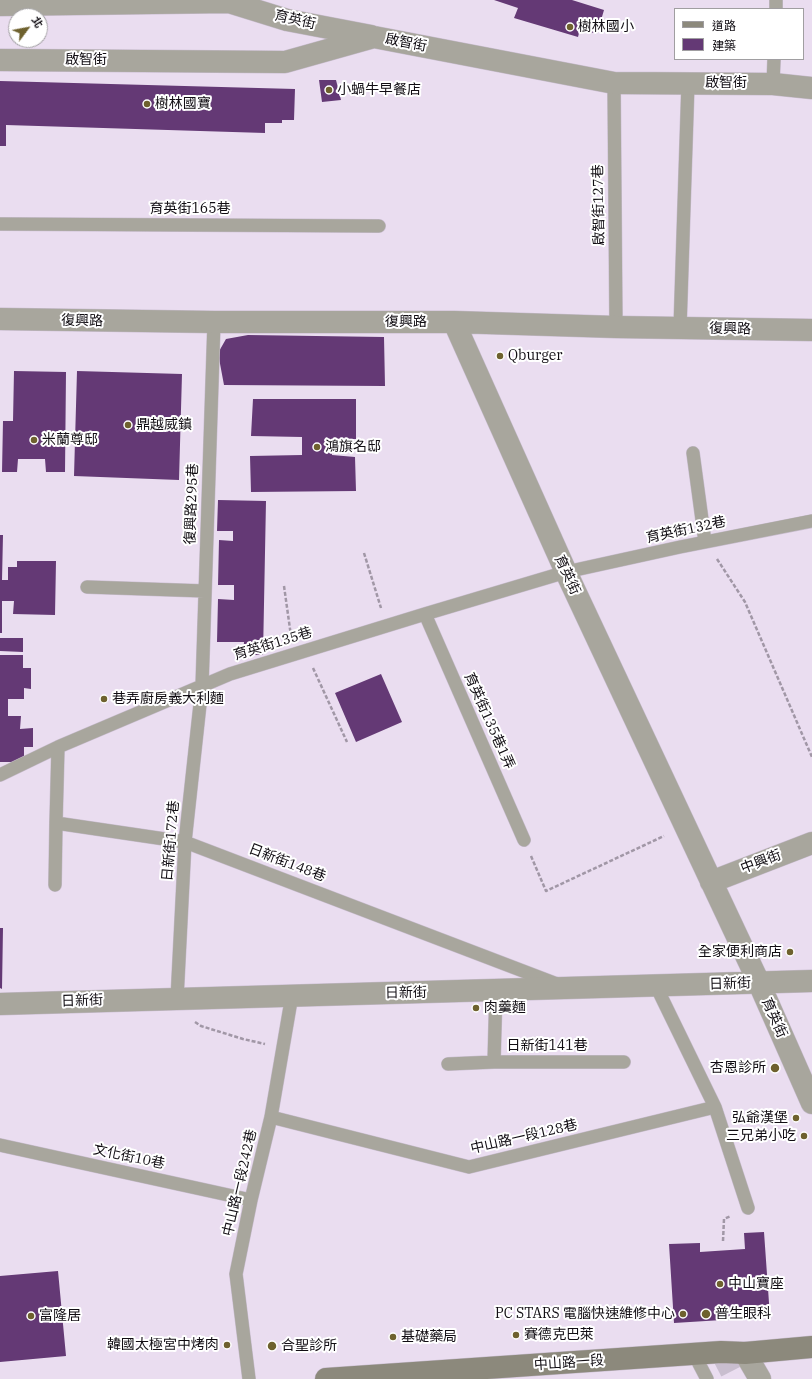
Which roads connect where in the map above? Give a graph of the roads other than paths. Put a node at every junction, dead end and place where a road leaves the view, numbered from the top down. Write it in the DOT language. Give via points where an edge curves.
graph roads {
  1 [pos="0,5"];
  2 [pos="374,37"];
  3 [pos="0,60"];
  4 [pos="774,60"];
  5 [pos="614,83"];
  6 [pos="688,83"];
  7 [pos="773,84"];
  8 [pos="812,88"];
  9 [pos="0,224"];
  10 [pos="379,226"];
  11 [pos="0,319"];
  12 [pos="214,322"];
  13 [pos="454,322"];
  14 [pos="616,327"];
  15 [pos="680,328"];
  16 [pos="812,330"];
  17 [pos="694,453"];
  18 [pos="812,521"];
  19 [pos="706,542"];
  20 [pos="566,572"];
  21 [pos="87,586"];
  22 [pos="205,591"];
  23 [pos="425,614"];
  24 [pos="202,686"];
  25 [pos="58,747"];
  26 [pos="0,775"];
  27 [pos="56,823"];
  28 [pos="524,840"];
  29 [pos="185,842"];
  30 [pos="812,843"];
  31 [pos="711,882"];
  32 [pos="55,885"];
  33 [pos="812,981"];
  34 [pos="758,983"];
  35 [pos="656,986"];
  36 [pos="570,988"];
  37 [pos="496,990"];
  38 [pos="292,996"];
  39 [pos="176,999"];
  40 [pos="0,1004"];
  41 [pos="494,1062"];
  42 [pos="624,1062"];
  43 [pos="448,1064"];
  44 [pos="812,1103"];
  45 [pos="715,1107"];
  46 [pos="271,1117"];
  47 [pos="0,1145"];
  48 [pos="251,1200"];
  49 [pos="748,1208"];
  50 [pos="812,1347"];
  51 [pos="745,1353"];
  52 [pos="694,1354"];
  53 [pos="348,1378"];
  54 [pos="249,1379"];
  55 [pos="326,1379"];
  56 [pos="707,1379"];
  57 [pos="760,1379"];
  1 -- 2 [label="street, 育英街" via="229,2 287,20"];
  2 -- 3 [label="street, 啟智街" via="284,62"];
  2 -- 5 [label="street, 啟智街"];
  4 -- 7 [label="lane"];
  5 -- 6 [label="street, 啟智街"];
  5 -- 14 [label="lane, 啟智街127巷"];
  6 -- 7 [label="street, 啟智街"];
  6 -- 15 [label="lane"];
  7 -- 8 [label="street, 啟智街"];
  9 -- 10 [label="lane, 育英街165巷"];
  11 -- 12 [label="street, 復興路"];
  12 -- 13 [label="street, 復興路"];
  12 -- 22 [label="lane, 復興路295巷"];
  13 -- 14 [label="street, 復興路"];
  13 -- 20 [label="street, 育英街"];
  14 -- 15 [label="street, 復興路"];
  15 -- 16 [label="street, 復興路"];
  17 -- 19 [label="lane"];
  18 -- 19 [label="lane, 育英街132巷"];
  19 -- 20 [label="lane, 育英街132巷"];
  20 -- 23 [label="lane, 育英街135巷"];
  20 -- 31 [label="street, 育英街"];
  21 -- 22 [label="lane"];
  22 -- 24 [label="lane, 復興路295巷"];
  23 -- 24 [label="lane, 育英街135巷" via="230,674"];
  23 -- 28 [label="lane, 育英街135巷1弄"];
  24 -- 25 [label="lane, 育英街135巷"];
  24 -- 29 [label="lane, 日新街172巷"];
  25 -- 26 [label="lane, 育英街135巷"];
  25 -- 27 [label="lane"];
  27 -- 29 [label="lane, 日新街148巷"];
  27 -- 32 [label="lane"];
  29 -- 36 [label="lane, 日新街148巷"];
  29 -- 39 [label="lane, 日新街172巷"];
  30 -- 31 [label="street, 中興街"];
  31 -- 34 [label="street, 育英街"];
  33 -- 34 [label="street, 日新街"];
  34 -- 35 [label="street, 日新街"];
  34 -- 44 [label="street, 育英街"];
  35 -- 36 [label="street, 日新街"];
  35 -- 45 [label="lane"];
  36 -- 37 [label="street, 日新街"];
  37 -- 38 [label="street, 日新街"];
  37 -- 41 [label="lane, 日新街141巷"];
  38 -- 39 [label="street, 日新街"];
  38 -- 46 [label="lane, 中山路一段242巷"];
  39 -- 40 [label="street, 日新街"];
  41 -- 42 [label="lane, 日新街141巷"];
  41 -- 43 [label="lane"];
  45 -- 46 [label="lane, 中山路一段128巷" via="469,1167"];
  45 -- 49 [label="lane"];
  46 -- 48 [label="lane, 中山路一段242巷"];
  47 -- 48 [label="lane, 文化街10巷"];
  48 -- 54 [label="lane, 中山路一段242巷" via="236,1274"];
  50 -- 51 [label="main road, 中山路一段"];
  51 -- 52 [label="main road, 中山路一段"];
  51 -- 57 [label="street"];
  52 -- 53 [label="main road, 中山路一段"];
  52 -- 56 [label="lane"];
  53 -- 55 [label="main road, 中山路一段"];
}
